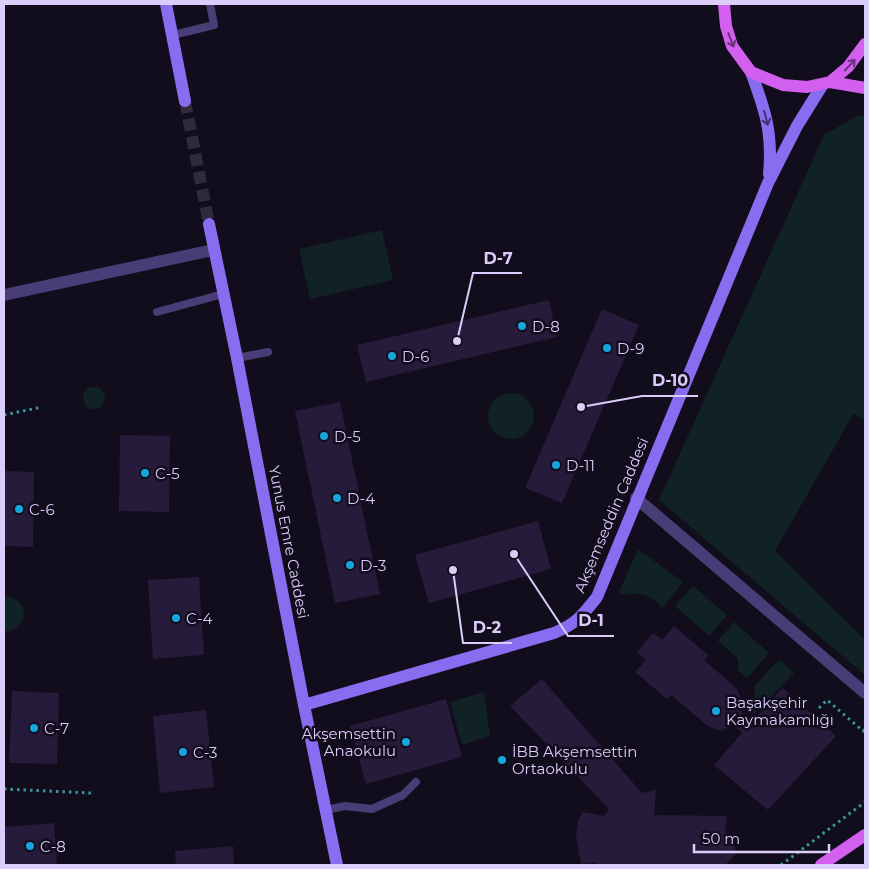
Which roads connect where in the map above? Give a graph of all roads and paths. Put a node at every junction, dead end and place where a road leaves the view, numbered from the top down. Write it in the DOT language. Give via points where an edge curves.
graph roads {
  1 [pos="166,4"];
  2 [pos="210,4"];
  3 [pos="724,4"];
  4 [pos="173,36"];
  5 [pos="865,44"];
  6 [pos="751,72"];
  7 [pos="827,83"];
  8 [pos="865,88"];
  9 [pos="185,101"];
  10 [pos="768,183"];
  11 [pos="209,224"];
  12 [pos="213,250"];
  13 [pos="223,294"];
  14 [pos="4,295"];
  15 [pos="157,312"];
  16 [pos="268,352"];
  17 [pos="237,358"];
  18 [pos="42,408"];
  19 [pos="4,415"];
  20 [pos="636,498"];
  21 [pos="865,694"];
  22 [pos="304,705"];
  23 [pos="819,708"];
  24 [pos="865,729"];
  25 [pos="416,782"];
  26 [pos="4,789"];
  27 [pos="91,793"];
  28 [pos="865,802"];
  29 [pos="326,810"];
  30 [pos="865,835"];
  31 [pos="337,865"];
  32 [pos="781,865"];
  33 [pos="821,865"];
  1 -- 4 [label="street"];
  2 -- 4 [label="lane" via="214,25"];
  3 -- 6 [label="main road, one-way" via="732,46"];
  4 -- 9 [label="street"];
  7 -- 5 [label="main road, one-way" via="848,68"];
  6 -- 7 [label="main road" via="783,85 807,87"];
  6 -- 10 [label="street, Akşemseddin Caddesi, one-way" via="768,126 771,152"];
  7 -- 8 [label="main road"];
  7 -- 10 [label="street, Akşemseddin Caddesi" via="797,126"];
  10 -- 20 [label="street, Akşemseddin Caddesi"];
  11 -- 12 [label="street, Yunus Emre Caddesi"];
  12 -- 13 [label="street, Yunus Emre Caddesi"];
  12 -- 14 [label="street"];
  13 -- 15 [label="lane"];
  13 -- 17 [label="street, Yunus Emre Caddesi"];
  16 -- 17 [label="lane"];
  17 -- 22 [label="street, Yunus Emre Caddesi"];
  18 -- 19 [label="path"];
  20 -- 21 [label="street"];
  20 -- 22 [label="street, Akşemseddin Caddesi" via="596,597 570,626"];
  22 -- 29 [label="street, Yunus Emre Caddesi"];
  23 -- 24 [label="path" via="827,700 863,732"];
  25 -- 29 [label="lane" via="402,795 372,809 345,806"];
  26 -- 27 [label="path"];
  28 -- 32 [label="path"];
  29 -- 31 [label="street, Yunus Emre Caddesi"];
  30 -- 33 [label="main road"];
}
